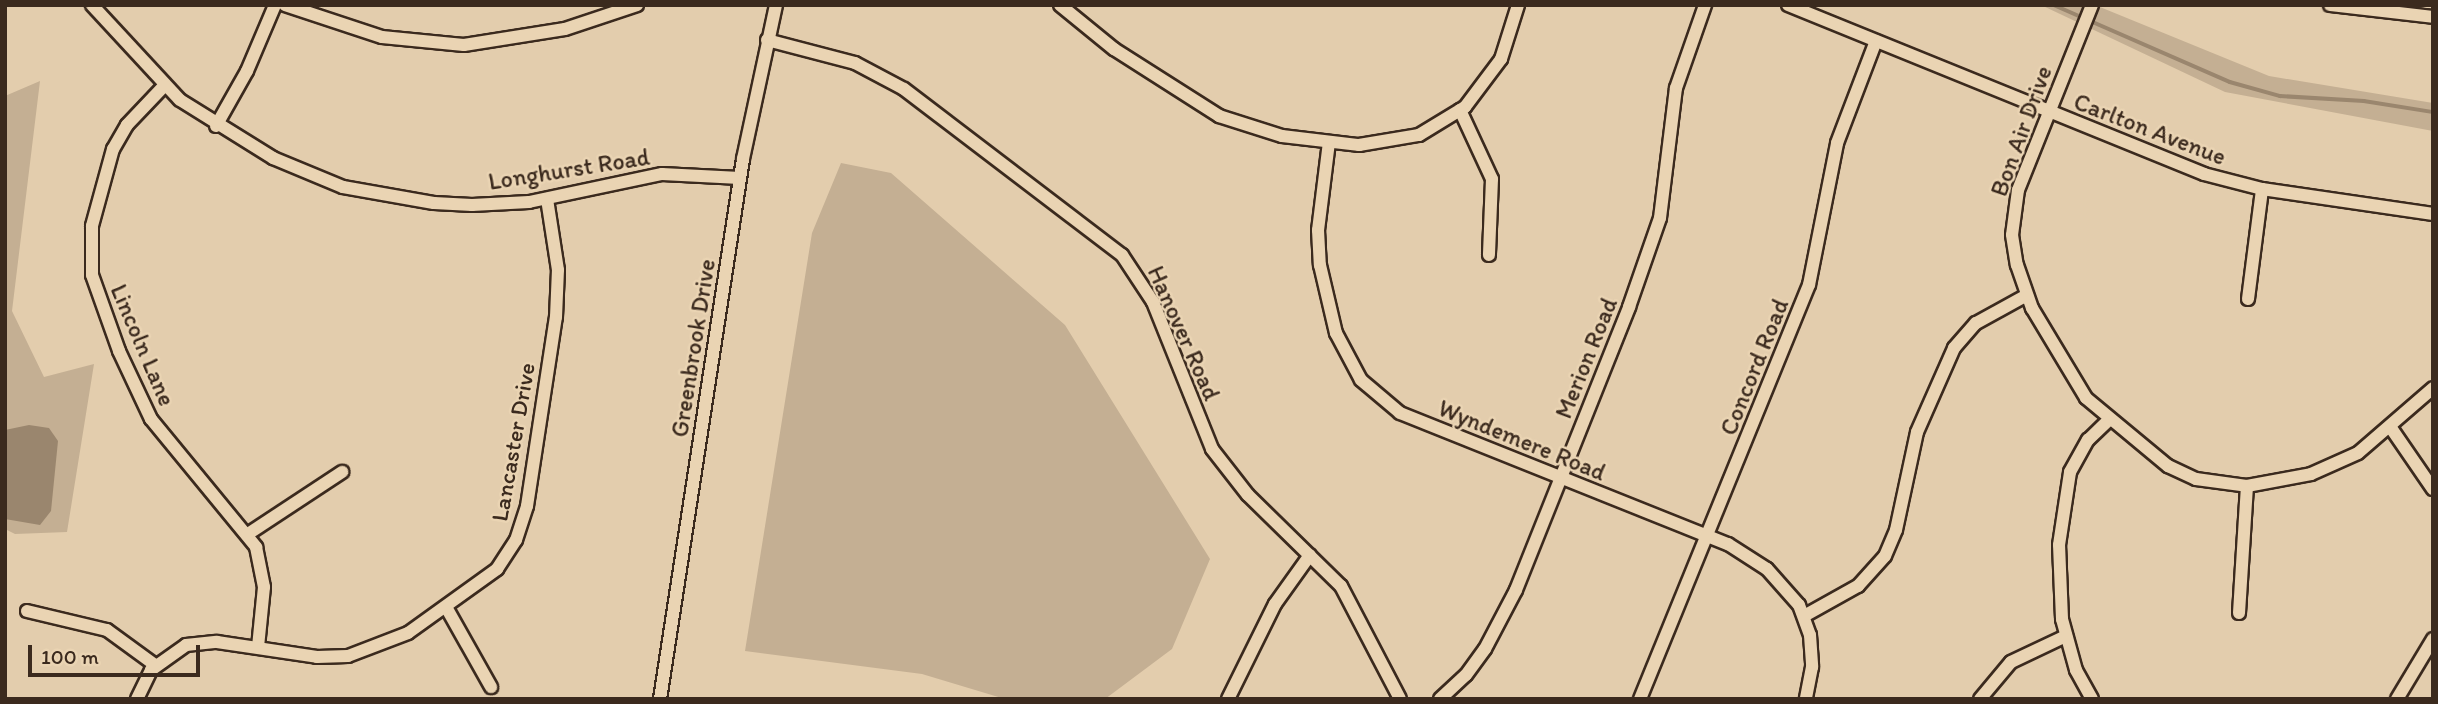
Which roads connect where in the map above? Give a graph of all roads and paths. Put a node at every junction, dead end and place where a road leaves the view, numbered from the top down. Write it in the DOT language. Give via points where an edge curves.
graph roads {
  1 [pos="92,5"];
  2 [pos="275,5"];
  3 [pos="285,5"];
  4 [pos="637,5"];
  5 [pos="776,5"];
  6 [pos="1060,5"];
  7 [pos="1518,5"];
  8 [pos="1704,5"];
  9 [pos="1787,5"];
  10 [pos="2092,5"];
  11 [pos="2330,5"];
  12 [pos="2433,17"];
  13 [pos="767,40"];
  14 [pos="1876,41"];
  15 [pos="164,86"];
  16 [pos="1460,110"];
  17 [pos="2049,112"];
  18 [pos="216,126"];
  19 [pos="1329,142"];
  20 [pos="740,178"];
  21 [pos="2262,190"];
  22 [pos="547,199"];
  23 [pos="2433,214"];
  24 [pos="1489,256"];
  25 [pos="2027,295"];
  26 [pos="2248,299"];
  27 [pos="2433,388"];
  28 [pos="2109,420"];
  29 [pos="2391,428"];
  30 [pos="342,472"];
  31 [pos="1561,476"];
  32 [pos="2247,486"];
  33 [pos="2433,489"];
  34 [pos="248,534"];
  35 [pos="1706,535"];
  36 [pos="1310,555"];
  37 [pos="446,607"];
  38 [pos="27,611"];
  39 [pos="2239,613"];
  40 [pos="1804,616"];
  41 [pos="2066,636"];
  42 [pos="2433,639"];
  43 [pos="258,647"];
  44 [pos="155,665"];
  45 [pos="491,687"];
  46 [pos="137,699"];
  47 [pos="660,699"];
  48 [pos="1228,699"];
  49 [pos="1400,699"];
  50 [pos="1440,699"];
  51 [pos="1640,699"];
  52 [pos="1806,699"];
  53 [pos="1980,699"];
  54 [pos="2092,699"];
  55 [pos="2397,699"];
  1 -- 15 [label="street, Longhurst Road"];
  2 -- 18 [label="street" via="247,71"];
  3 -- 4 [label="street" via="382,37 464,45 565,29"];
  5 -- 13 [label="street, Greenbrook Drive"];
  6 -- 19 [label="street" via="1099,39 1204,108 1267,132"];
  7 -- 16 [label="street" via="1497,66"];
  8 -- 31 [label="street, Merion Road" via="1676,88 1664,200 1655,236"];
  9 -- 14 [label="street, Carlton Avenue"];
  10 -- 17 [label="street, Bon Air Drive"];
  11 -- 12 [label="street"];
  13 -- 20 [label="street, Greenbrook Drive"];
  13 -- 36 [label="street, Hanover Road" via="855,63 904,89 1115,248 1134,268 1153,302 1212,449 1235,481"];
  14 -- 17 [label="street, Carlton Avenue"];
  14 -- 35 [label="street, Concord Road" via="1837,143 1809,285"];
  15 -- 18 [label="street, Longhurst Road"];
  15 -- 34 [label="street, Lincoln Lane" via="127,125 113,149 92,226 92,275 150,419"];
  16 -- 19 [label="street" via="1432,130 1390,143"];
  16 -- 24 [label="street" via="1492,179"];
  17 -- 21 [label="street, Carlton Avenue" via="2204,174"];
  17 -- 25 [label="street, Bon Air Drive" via="2014,205 2014,250"];
  18 -- 22 [label="street, Longhurst Road" via="290,166 343,187 434,203 510,204"];
  19 -- 31 [label="street, Wyndemere Road" via="1318,230 1320,265 1333,324 1351,366 1400,413"];
  20 -- 22 [label="street, Longhurst Road" via="662,174"];
  20 -- 47 [label="street, Greenbrook Drive"];
  21 -- 23 [label="street, Carlton Avenue"];
  21 -- 26 [label="street"];
  22 -- 37 [label="street, Lancaster Drive" via="558,294 527,506 516,540 497,569"];
  25 -- 28 [label="street, Bon Air Drive" via="2068,374"];
  25 -- 40 [label="street" via="1976,323 1954,348 1917,432 1896,530 1885,556 1858,586"];
  27 -- 29 [label="street, Bon Air Drive"];
  28 -- 32 [label="street, Bon Air Drive" via="2181,473"];
  28 -- 41 [label="street" via="2076,460 2064,500 2058,575"];
  29 -- 32 [label="street, Bon Air Drive" via="2327,468 2277,483"];
  29 -- 33 [label="street"];
  30 -- 34 [label="street"];
  31 -- 35 [label="street, Wyndemere Road"];
  31 -- 50 [label="street, Merion Road" via="1523,574 1485,649"];
  32 -- 39 [label="street"];
  34 -- 43 [label="street, Lincoln Lane" via="262,573"];
  35 -- 40 [label="street, Wyndemere Road" via="1767,569"];
  35 -- 51 [label="street, Concord Road"];
  36 -- 48 [label="street" via="1271,610"];
  36 -- 49 [label="street, Hanover Road" via="1351,600"];
  37 -- 43 [label="street, Lancaster Drive" via="393,640 348,656 317,657"];
  37 -- 45 [label="street"];
  38 -- 44 [label="street" via="107,630"];
  40 -- 52 [label="street, Wyndemere Road" via="1812,651"];
  41 -- 53 [label="street" via="2011,663"];
  41 -- 54 [label="street"];
  42 -- 55 [label="street"];
  43 -- 44 [label="street, Lancaster Drive" via="217,642 186,645"];
  44 -- 46 [label="street, Lancaster Drive"];
}
